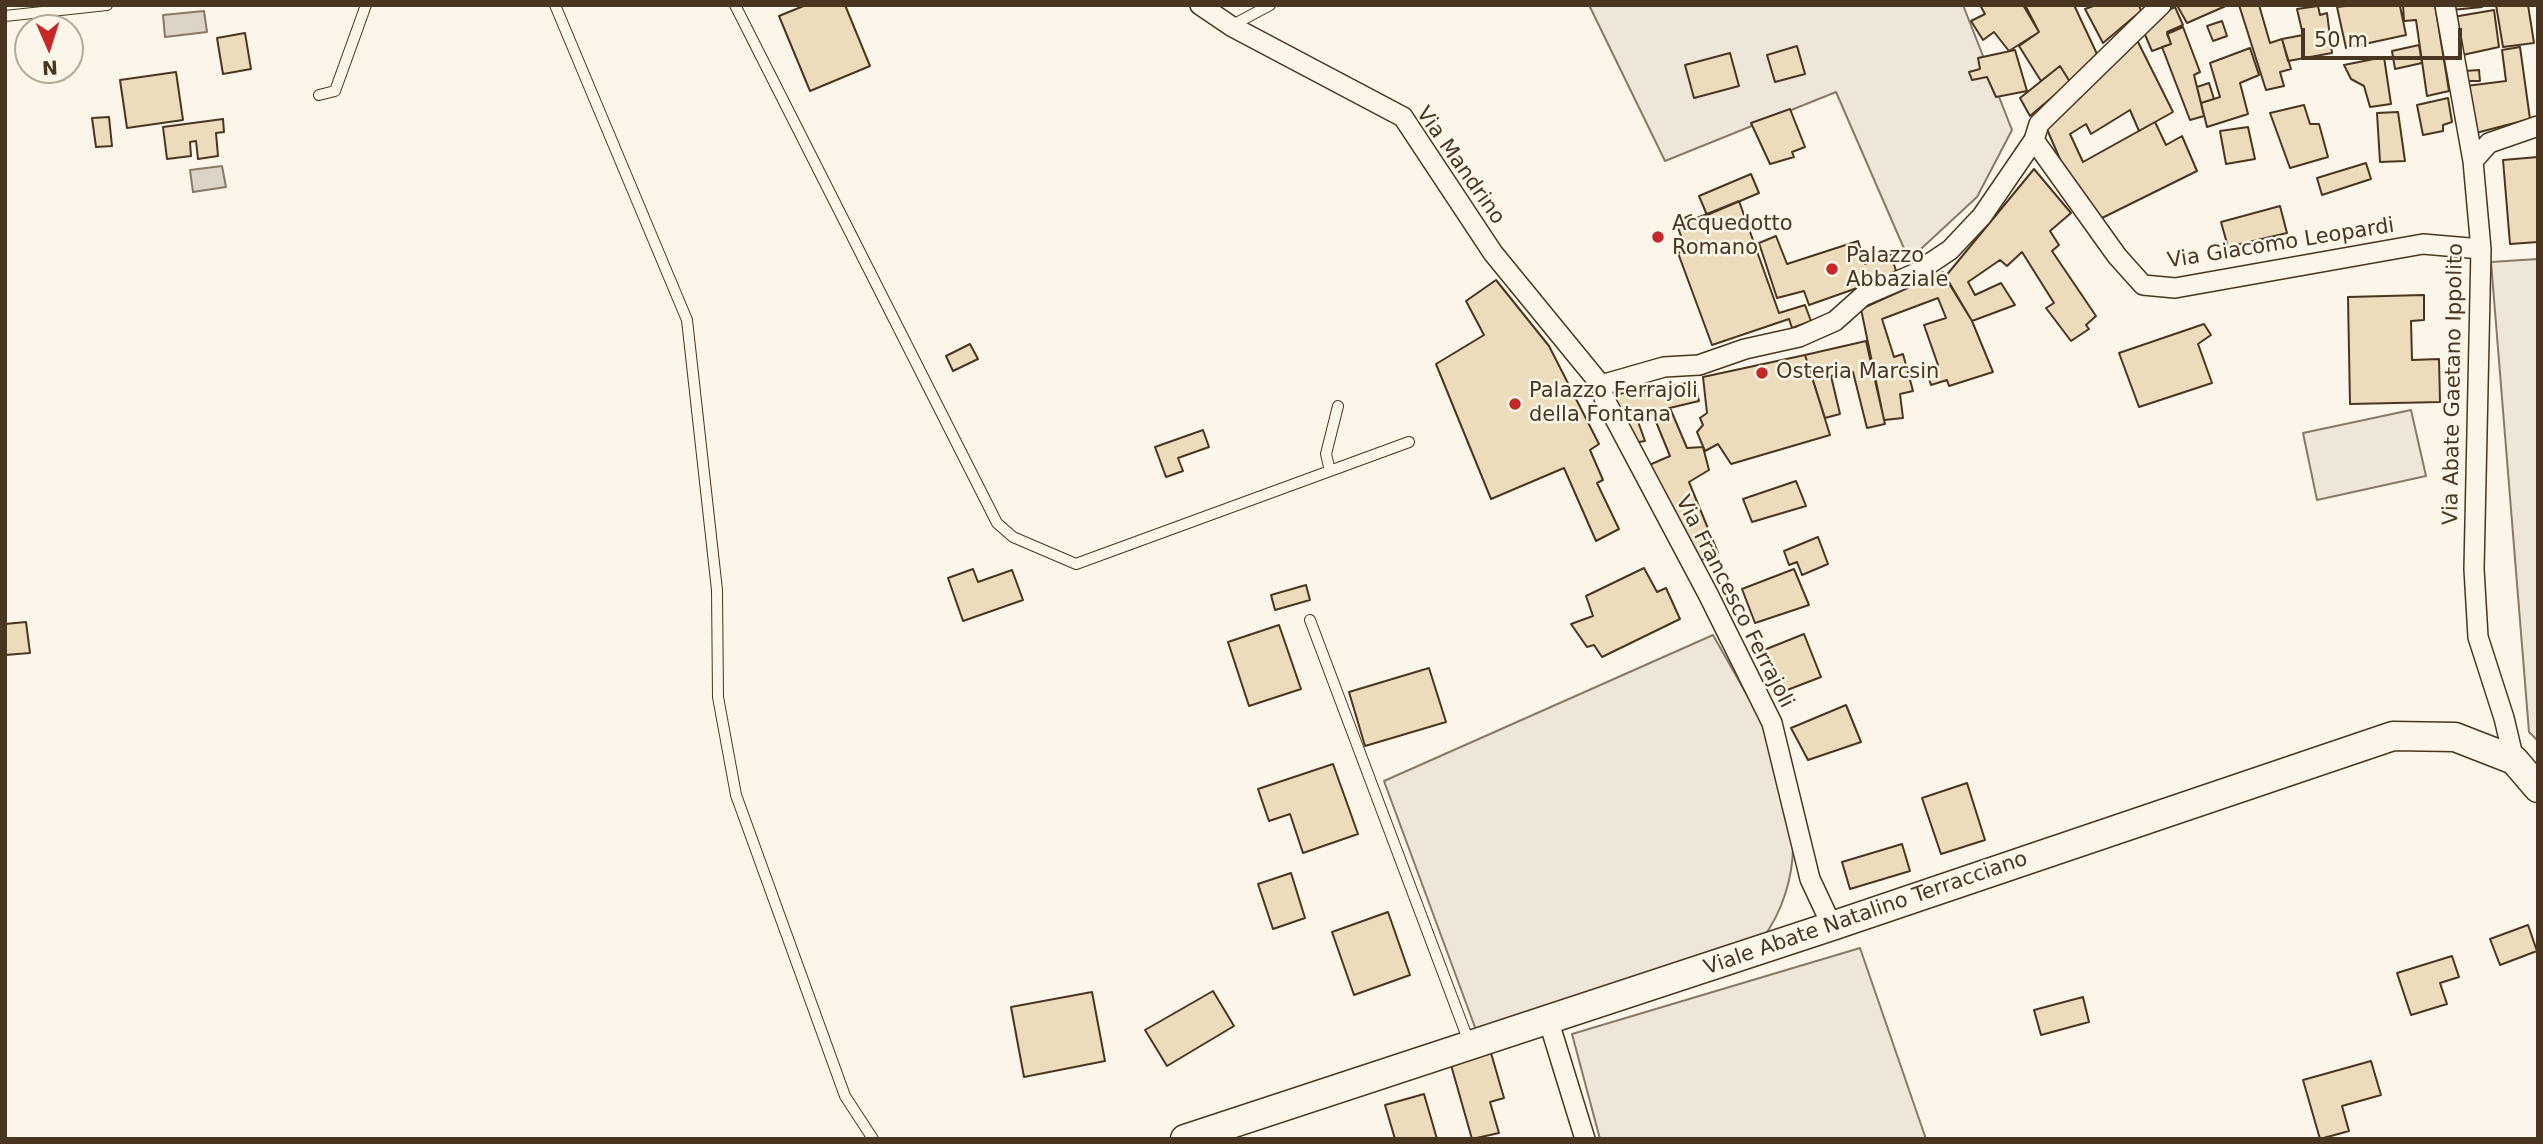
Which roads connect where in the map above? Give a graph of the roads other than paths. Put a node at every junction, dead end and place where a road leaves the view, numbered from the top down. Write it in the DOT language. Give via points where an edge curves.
graph roads {
  1 [pos="107,5"];
  2 [pos="366,5"];
  3 [pos="555,5"];
  4 [pos="736,5"];
  5 [pos="1200,5"];
  6 [pos="1270,5"];
  7 [pos="2161,5"];
  8 [pos="2445,5"];
  9 [pos="5,16"];
  10 [pos="1231,26"];
  11 [pos="319,95"];
  12 [pos="2538,126"];
  13 [pos="2034,140"];
  14 [pos="2473,161"];
  15 [pos="2481,249"];
  16 [pos="1601,385"];
  17 [pos="1338,406"];
  18 [pos="1409,442"];
  19 [pos="1330,471"];
  20 [pos="1310,620"];
  21 [pos="2514,761"];
  22 [pos="2538,788"];
  23 [pos="1832,926"];
  24 [pos="1548,1019"];
  25 [pos="1471,1045"];
  26 [pos="873,1139"];
  27 [pos="1185,1139"];
  28 [pos="1586,1139"];
  1 -- 9 [label="lane"];
  2 -- 11 [label="lane" via="335,91"];
  3 -- 26 [label="lane" via="687,320 717,590 718,696 736,795 845,1096"];
  4 -- 19 [label="lane" via="997,523 1013,537 1076,564"];
  5 -- 10 [label="street, Via Mandrino"];
  6 -- 10 [label="lane"];
  7 -- 13 [label="street" via="2039,124"];
  8 -- 14 [label="street, Via Abate Gaetano Ippolito"];
  10 -- 16 [label="street, Via Mandrino" via="1403,117 1493,253"];
  12 -- 14 [label="street" via="2489,143"];
  13 -- 15 [label="street, Via Giacomo Leopardi" via="2143,285 2175,288 2423,244"];
  13 -- 16 [label="street" via="1982,216 1950,250 1914,274 1863,296 1835,321 1799,337 1699,365 1664,367"];
  14 -- 15 [label="street, Via Abate Gaetano Ippolito"];
  15 -- 21 [label="street, Via Abate Gaetano Ippolito" via="2474,569 2479,637"];
  16 -- 23 [label="street, Via Francesco Ferrajoli" via="1772,723 1810,879"];
  17 -- 19 [label="lane" via="1326,454"];
  18 -- 19 [label="lane"];
  20 -- 25 [label="lane"];
  21 -- 22 [label="street, Viale Abate Natalino Terracciano"];
  21 -- 23 [label="street, Viale Abate Natalino Terracciano" via="2455,737 2393,736"];
  23 -- 24 [label="street, Viale Abate Natalino Terracciano"];
  24 -- 25 [label="street, Viale Abate Natalino Terracciano"];
  24 -- 28 [label="street"];
  25 -- 27 [label="street, Viale Abate Natalino Terracciano"];
}
